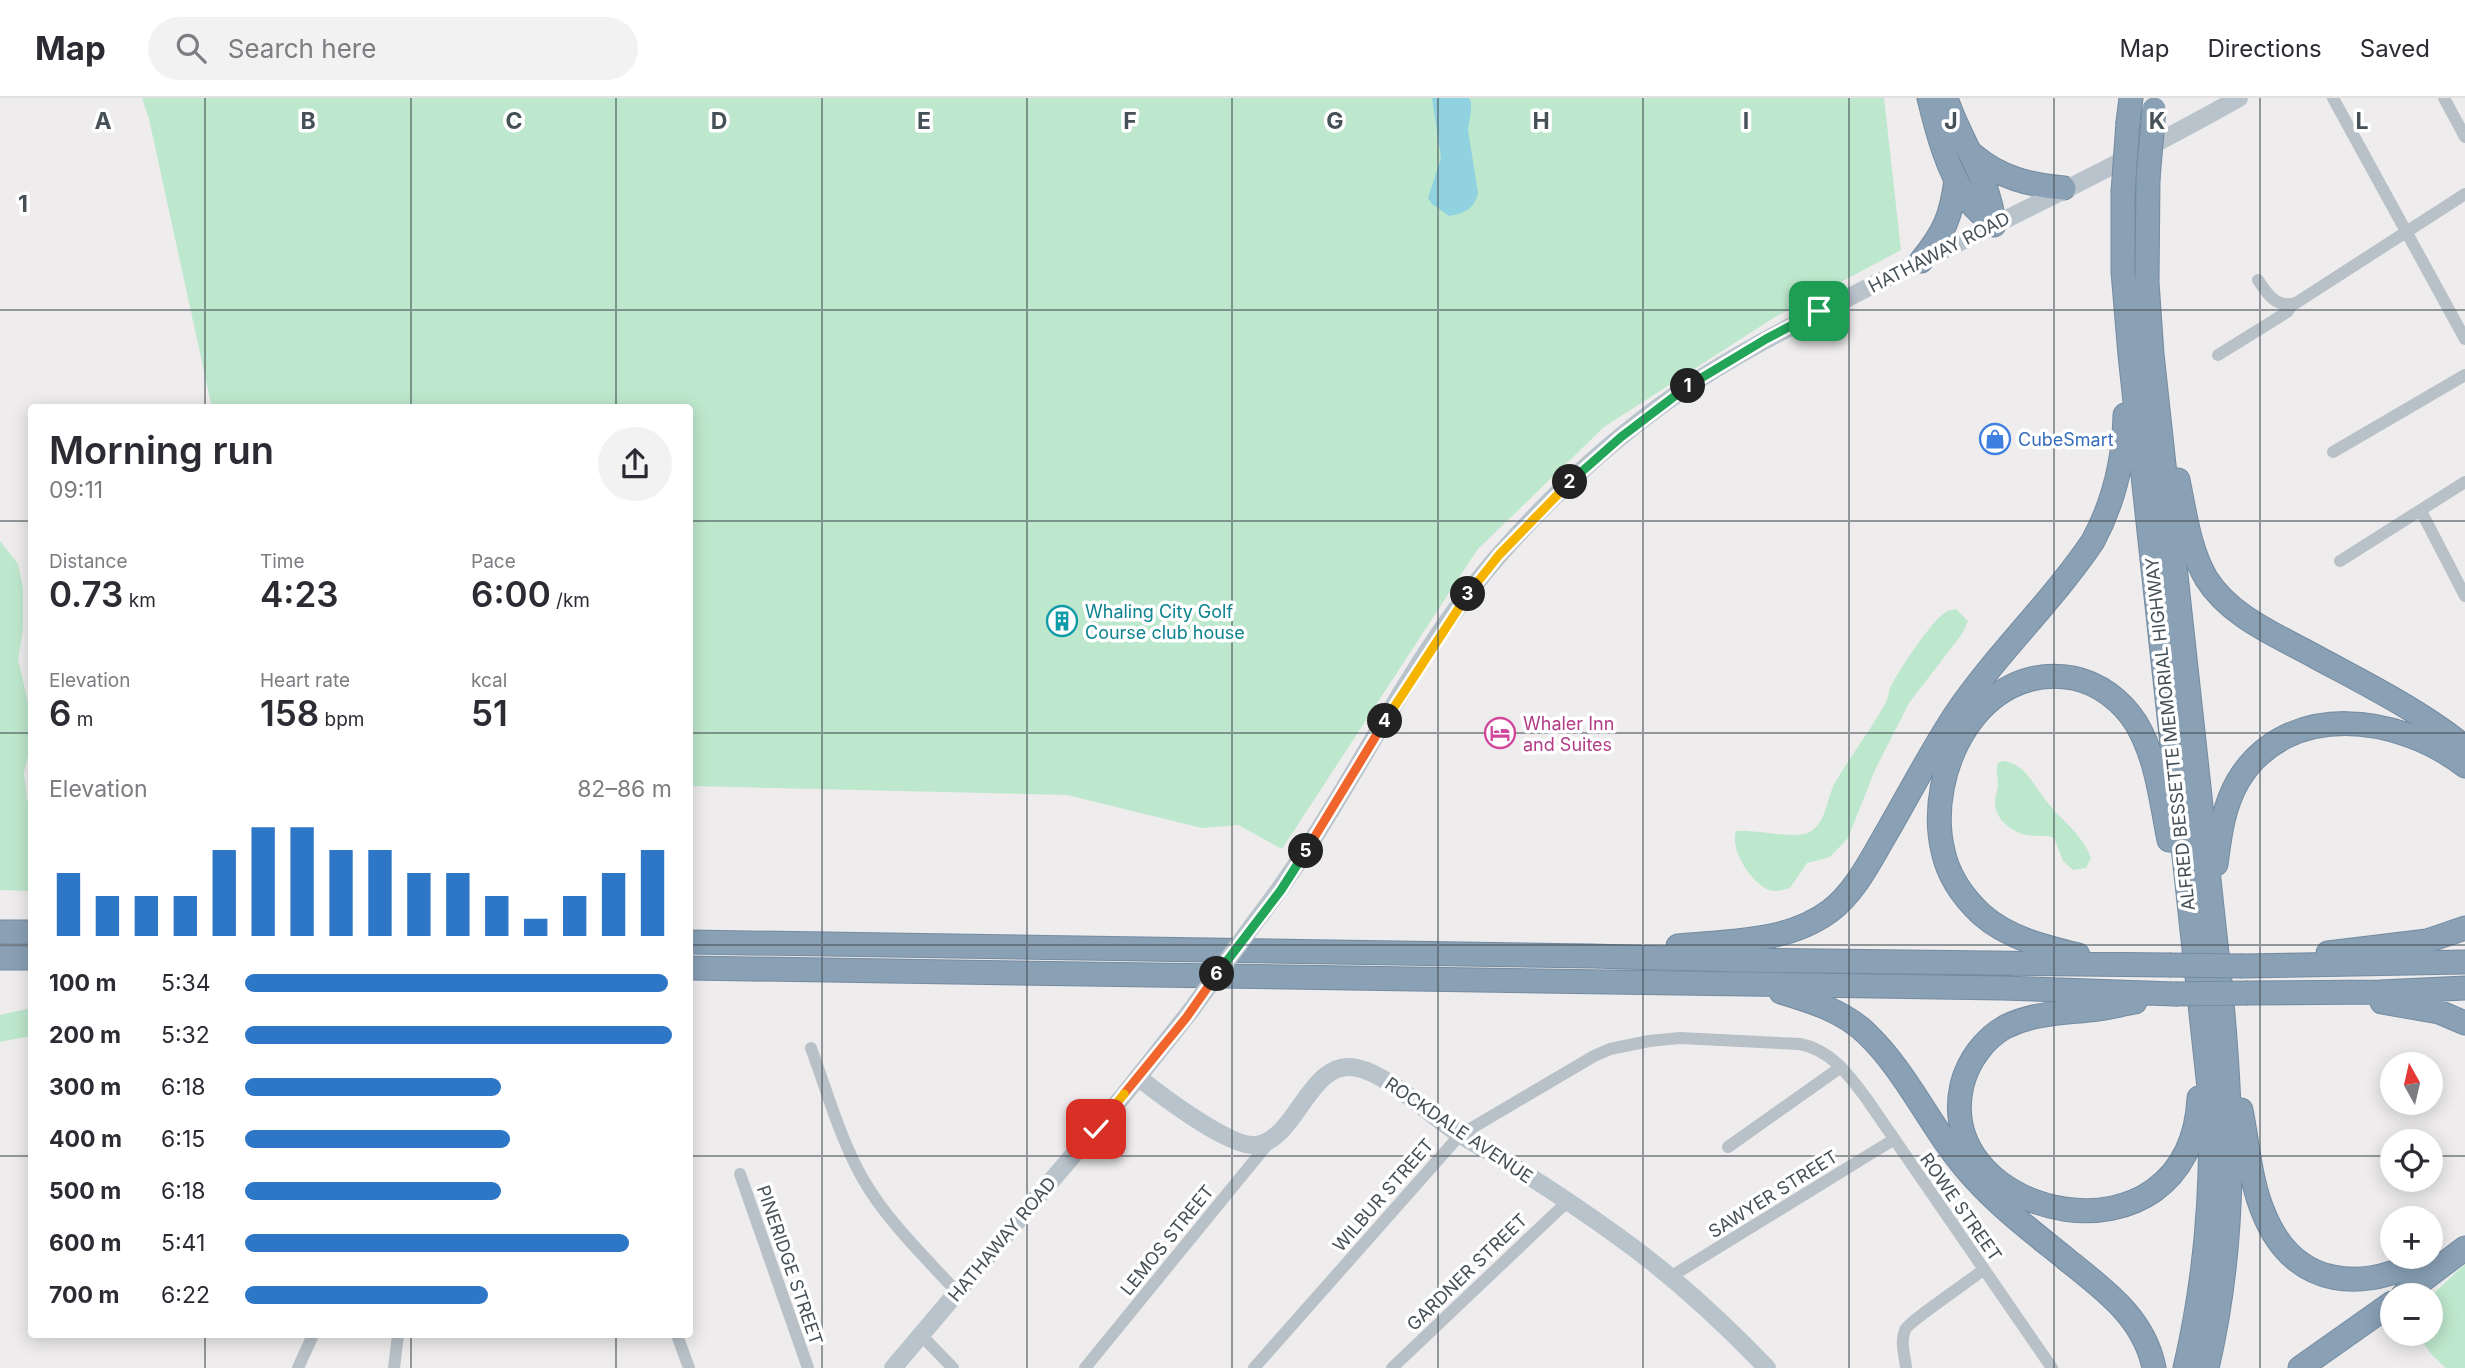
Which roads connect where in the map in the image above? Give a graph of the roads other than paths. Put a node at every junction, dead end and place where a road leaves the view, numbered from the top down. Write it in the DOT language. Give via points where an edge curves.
graph roads {
  1 [pos="1929,98"];
  2 [pos="1946,98"];
  3 [pos="2239,98"];
  4 [pos="2333,98"];
  5 [pos="2444,98"];
  6 [pos="2155,103"];
  7 [pos="2129,107"];
  8 [pos="2465,138"];
  9 [pos="1970,152"];
  10 [pos="1956,179"];
  11 [pos="2064,188"];
  12 [pos="2465,194"];
  13 [pos="1994,225"];
  14 [pos="2406,232"];
  15 [pos="1921,261"];
  16 [pos="2258,279"];
  17 [pos="2125,299"];
  18 [pos="2292,304"];
  19 [pos="2149,316"];
  20 [pos="2465,339"];
  21 [pos="2218,355"];
  22 [pos="2465,375"];
  23 [pos="2333,452"];
  24 [pos="2465,482"];
  25 [pos="2421,510"];
  26 [pos="2340,561"];
  27 [pos="2465,596"];
  28 [pos="2465,747"];
  29 [pos="2465,766"];
  30 [pos="2211,901"];
  31 [pos="2188,910"];
  32 [pos="2465,928"];
  33 [pos="0,932"];
  34 [pos="28,932"];
  35 [pos="693,942"];
  36 [pos="1591,956"];
  37 [pos="0,958"];
  38 [pos="28,958"];
  39 [pos="2465,962"];
  40 [pos="2129,964"];
  41 [pos="2247,966"];
  42 [pos="693,968"];
  43 [pos="1747,985"];
  44 [pos="2465,988"];
  45 [pos="2317,993"];
  46 [pos="2175,994"];
  47 [pos="2199,1007"];
  48 [pos="2465,1023"];
  49 [pos="2227,1047"];
  50 [pos="811,1048"];
  51 [pos="1841,1067"];
  52 [pos="1138,1077"];
  53 [pos="1276,1134"];
  54 [pos="1460,1135"];
  55 [pos="1893,1140"];
  56 [pos="1728,1147"];
  57 [pos="740,1174"];
  58 [pos="1567,1202"];
  59 [pos="2465,1228"];
  60 [pos="2443,1246"];
  61 [pos="2465,1248"];
  62 [pos="2400,1269"];
  63 [pos="1983,1270"];
  64 [pos="1670,1277"];
  65 [pos="2419,1283"];
  66 [pos="957,1292"];
  67 [pos="2380,1311"];
  68 [pos="921,1335"];
  69 [pos="312,1338"];
  70 [pos="398,1338"];
  71 [pos="678,1338"];
  72 [pos="298,1368"];
  73 [pos="394,1368"];
  74 [pos="689,1368"];
  75 [pos="808,1368"];
  76 [pos="893,1368"];
  77 [pos="953,1368"];
  78 [pos="1085,1368"];
  79 [pos="1254,1368"];
  80 [pos="1392,1368"];
  81 [pos="1767,1368"];
  82 [pos="1906,1368"];
  83 [pos="2052,1368"];
  84 [pos="2154,1368"];
  85 [pos="2185,1368"];
  86 [pos="2207,1368"];
  87 [pos="2300,1368"];
  1 -- 10 [label="highway"];
  2 -- 9 [label="highway"];
  3 -- 11 [label="main road, HATHAWAY ROAD"];
  4 -- 14 [label="street"];
  5 -- 8 [label="street"];
  6 -- 19 [label="highway, ALFRED BESSETTE MEMORIAL HIGHWAY, bridge" via="2148,179"];
  7 -- 17 [label="highway, ALFRED BESSETTE MEMORIAL HIGHWAY, bridge" via="2123,192"];
  9 -- 11 [label="highway" via="2013,180"];
  9 -- 13 [label="highway" via="1989,192"];
  10 -- 13 [label="highway" via="1967,199"];
  10 -- 15 [label="highway" via="1951,215"];
  11 -- 13 [label="main road, HATHAWAY ROAD"];
  12 -- 14 [label="street"];
  13 -- 15 [label="main road, HATHAWAY ROAD"];
  14 -- 18 [label="street"];
  14 -- 20 [label="street"];
  15 -- 52 [label="main road, HATHAWAY ROAD, bridge" via="1766,339 1689,386 1607,448 1549,502 1461,604 1292,873"];
  16 -- 18 [label="street" via="2274,301"];
  17 -- 31 [label="highway, ALFRED BESSETTE MEMORIAL HIGHWAY"];
  17 -- 36 [label="highway" via="2125,436 2117,484 2101,526 2080,560 1956,715 1848,894 1820,918 1774,935"];
  18 -- 21 [label="street" via="2287,312"];
  19 -- 28 [label="highway" via="2188,526 2211,585 2226,603 2252,621 2410,709"];
  19 -- 30 [label="highway, ALFRED BESSETTE MEMORIAL HIGHWAY"];
  22 -- 23 [label="street"];
  24 -- 25 [label="street"];
  25 -- 26 [label="street"];
  25 -- 27 [label="street"];
  29 -- 30 [label="highway" via="2422,739 2375,726 2325,726 2279,741 2255,759 2231,795 2220,830"];
  30 -- 49 [label="highway, ALFRED BESSETTE MEMORIAL HIGHWAY"];
  31 -- 40 [label="highway" via="2150,753 2137,725 2118,701 2092,684 2048,676 2017,683 1990,699 1961,736 1944,779 1940,838 1956,884 1982,914 2019,938 2067,953"];
  31 -- 47 [label="highway, ALFRED BESSETTE MEMORIAL HIGHWAY"];
  32 -- 41 [label="highway" via="2427,941"];
  33 -- 34 [label="highway"];
  35 -- 36 [label="highway"];
  36 -- 40 [label="highway"];
  37 -- 38 [label="highway"];
  39 -- 41 [label="highway"];
  40 -- 41 [label="highway, bridge"];
  42 -- 43 [label="highway"];
  43 -- 46 [label="highway"];
  43 -- 84 [label="highway" via="1817,1004 1866,1032 1985,1190 2129,1315 2143,1336"];
  44 -- 45 [label="highway"];
  45 -- 46 [label="highway, bridge"];
  45 -- 48 [label="highway" via="2418,1007"];
  46 -- 47 [label="highway" via="2030,1017 1994,1034 1971,1062 1960,1094 1961,1126 1983,1166 2022,1195 2076,1212 2123,1207 2152,1192 2176,1167 2194,1133 2200,1089"];
  47 -- 85 [label="highway, ALFRED BESSETTE MEMORIAL HIGHWAY" via="2210,1097 2209,1189 2202,1282"];
  49 -- 62 [label="highway" via="2260,1203 2274,1234 2290,1253 2320,1273 2361,1280"];
  49 -- 86 [label="highway, ALFRED BESSETTE MEMORIAL HIGHWAY" via="2231,1210"];
  50 -- 66 [label="street" via="849,1151 867,1186 887,1215"];
  51 -- 54 [label="street, WILBUR STREET" via="1819,1050 1800,1044 1702,1038 1639,1043 1594,1056"];
  51 -- 55 [label="street, ROWE STREET"];
  51 -- 56 [label="street"];
  52 -- 53 [label="main road" via="1236,1140 1256,1145"];
  52 -- 66 [label="main road, HATHAWAY ROAD"];
  53 -- 54 [label="main road, ROCKDALE AVENUE" via="1325,1075 1349,1066 1387,1081"];
  53 -- 78 [label="street, LEMOS STREET"];
  54 -- 58 [label="main road, ROCKDALE AVENUE"];
  54 -- 79 [label="street, WILBUR STREET"];
  55 -- 63 [label="street, ROWE STREET"];
  55 -- 64 [label="street, SAWYER STREET"];
  57 -- 75 [label="street, PINERIDGE STREET"];
  58 -- 64 [label="main road, ROCKDALE AVENUE"];
  58 -- 80 [label="street, GARDNER STREET"];
  59 -- 60 [label="highway"];
  61 -- 65 [label="highway"];
  63 -- 82 [label="street" via="1905,1329"];
  63 -- 83 [label="street, ROWE STREET"];
  64 -- 81 [label="main road, ROCKDALE AVENUE"];
  66 -- 68 [label="main road, HATHAWAY ROAD"];
  67 -- 87 [label="highway"];
  68 -- 76 [label="main road, HATHAWAY ROAD"];
  68 -- 77 [label="street"];
  69 -- 72 [label="street"];
  70 -- 73 [label="street"];
  71 -- 74 [label="street"];
}
